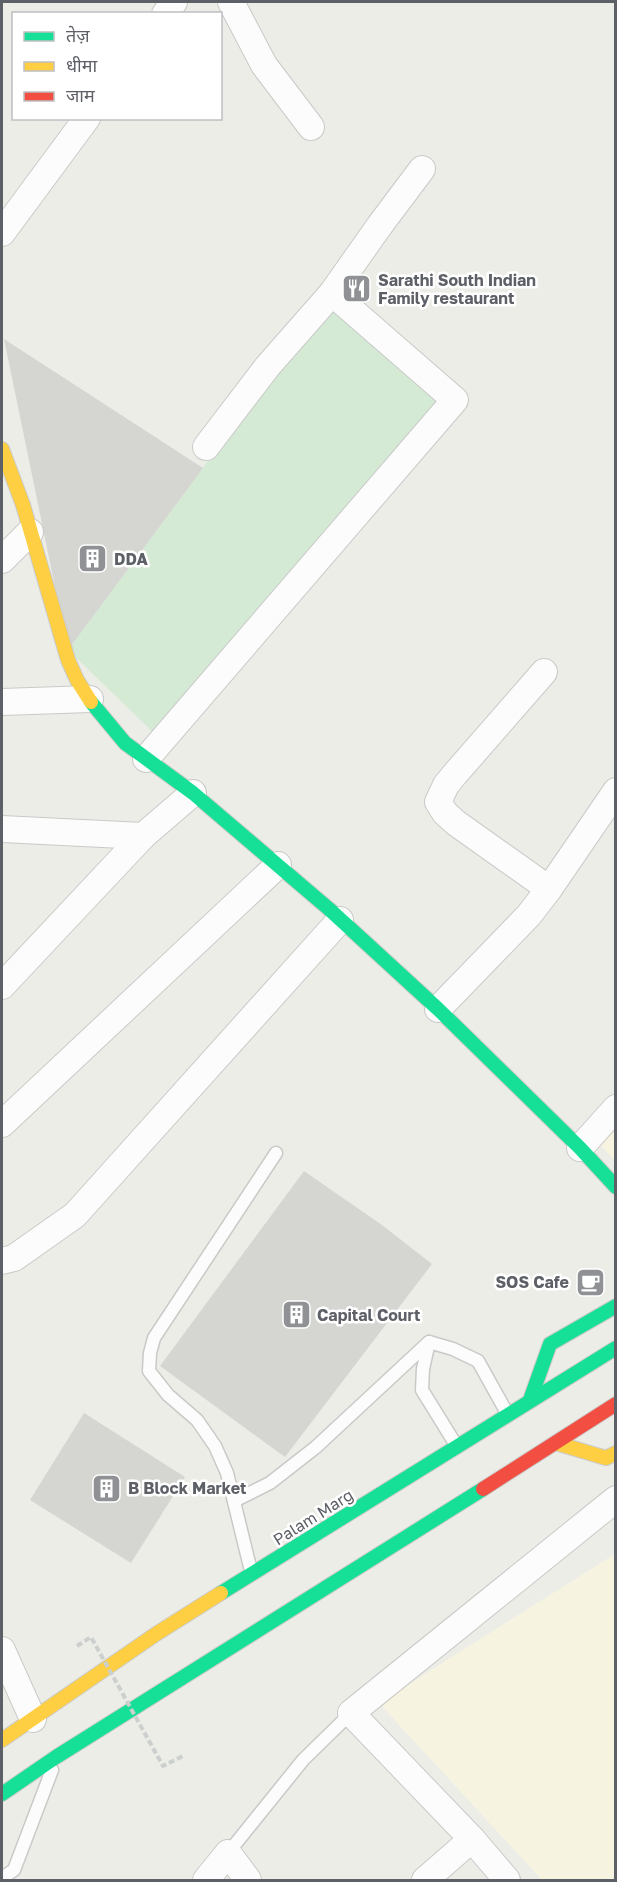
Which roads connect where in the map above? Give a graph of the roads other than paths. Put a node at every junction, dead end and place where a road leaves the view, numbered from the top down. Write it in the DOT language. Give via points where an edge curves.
graph roads {
  1 [pos="231,2"];
  2 [pos="86,120"];
  3 [pos="311,127"];
  4 [pos="422,169"];
  5 [pos="2,233"];
  6 [pos="332,293"];
  7 [pos="206,447"];
  8 [pos="2,448"];
  9 [pos="30,532"];
  10 [pos="2,560"];
  11 [pos="544,672"];
  12 [pos="90,699"];
  13 [pos="2,702"];
  14 [pos="146,759"];
  15 [pos="615,791"];
  16 [pos="193,793"];
  17 [pos="2,828"];
  18 [pos="143,836"];
  19 [pos="278,865"];
  20 [pos="549,889"];
  21 [pos="340,920"];
  22 [pos="30,956"];
  23 [pos="2,957"];
  24 [pos="2,986"];
  25 [pos="438,1009"];
  26 [pos="615,1108"];
  27 [pos="2,1124"];
  28 [pos="580,1148"];
  29 [pos="276,1153"];
  30 [pos="615,1187"];
  31 [pos="2,1261"];
  32 [pos="615,1306"];
  33 [pos="429,1342"];
  34 [pos="615,1348"];
  35 [pos="530,1400"];
  36 [pos="615,1404"];
  37 [pos="508,1414"];
  38 [pos="556,1443"];
  39 [pos="457,1446"];
  40 [pos="615,1453"];
  41 [pos="615,1499"];
  42 [pos="234,1501"];
  43 [pos="252,1575"];
  44 [pos="2,1650"];
  45 [pos="351,1713"];
  46 [pos="33,1719"];
  47 [pos="2,1740"];
  48 [pos="56,1757"];
  49 [pos="2,1794"];
  50 [pos="472,1839"];
  51 [pos="228,1853"];
  52 [pos="2,1878"];
  53 [pos="206,1881"];
  54 [pos="248,1881"];
  55 [pos="425,1881"];
  56 [pos="507,1881"];
  1 -- 3 [label="street" via="264,65"];
  2 -- 5 [label="street"];
  4 -- 6 [label="street"];
  6 -- 7 [label="street" via="267,367"];
  6 -- 14 [label="street" via="455,400"];
  8 -- 9 [label="main road"];
  9 -- 10 [label="street"];
  9 -- 12 [label="main road" via="68,660"];
  11 -- 20 [label="street" via="450,779 438,802 456,823"];
  12 -- 13 [label="street"];
  12 -- 14 [label="main road" via="114,732"];
  14 -- 16 [label="main road"];
  15 -- 20 [label="street"];
  16 -- 18 [label="street"];
  16 -- 19 [label="main road"];
  17 -- 18 [label="street"];
  18 -- 22 [label="street"];
  19 -- 21 [label="main road"];
  19 -- 27 [label="street"];
  20 -- 25 [label="street" via="506,940"];
  21 -- 25 [label="main road"];
  21 -- 31 [label="street" via="75,1215 14,1258"];
  22 -- 23 [label="street"];
  22 -- 24 [label="street"];
  25 -- 28 [label="main road"];
  26 -- 28 [label="street"];
  28 -- 30 [label="main road"];
  29 -- 42 [label="lane" via="154,1338 150,1353 149,1371 168,1395 197,1420 215,1446"];
  32 -- 35 [label="main road" via="550,1344"];
  33 -- 37 [label="lane" via="478,1361"];
  33 -- 39 [label="lane" via="422,1390"];
  33 -- 42 [label="lane" via="303,1458 270,1483"];
  34 -- 35 [label="main road, Palam Marg"];
  35 -- 37 [label="main road, Palam Marg"];
  36 -- 38 [label="main road"];
  37 -- 39 [label="main road, Palam Marg"];
  38 -- 40 [label="main road" via="606,1458"];
  38 -- 48 [label="main road"];
  39 -- 43 [label="main road, Palam Marg"];
  41 -- 45 [label="street"];
  42 -- 43 [label="lane"];
  43 -- 46 [label="main road, Palam Marg" via="156,1634"];
  44 -- 46 [label="street"];
  45 -- 50 [label="street"];
  45 -- 51 [label="lane" via="303,1760"];
  46 -- 47 [label="main road, Palam Marg"];
  48 -- 49 [label="main road"];
  48 -- 52 [label="lane" via="14,1870"];
  50 -- 55 [label="street"];
  50 -- 56 [label="street"];
  51 -- 53 [label="street"];
  51 -- 54 [label="street"];
}
